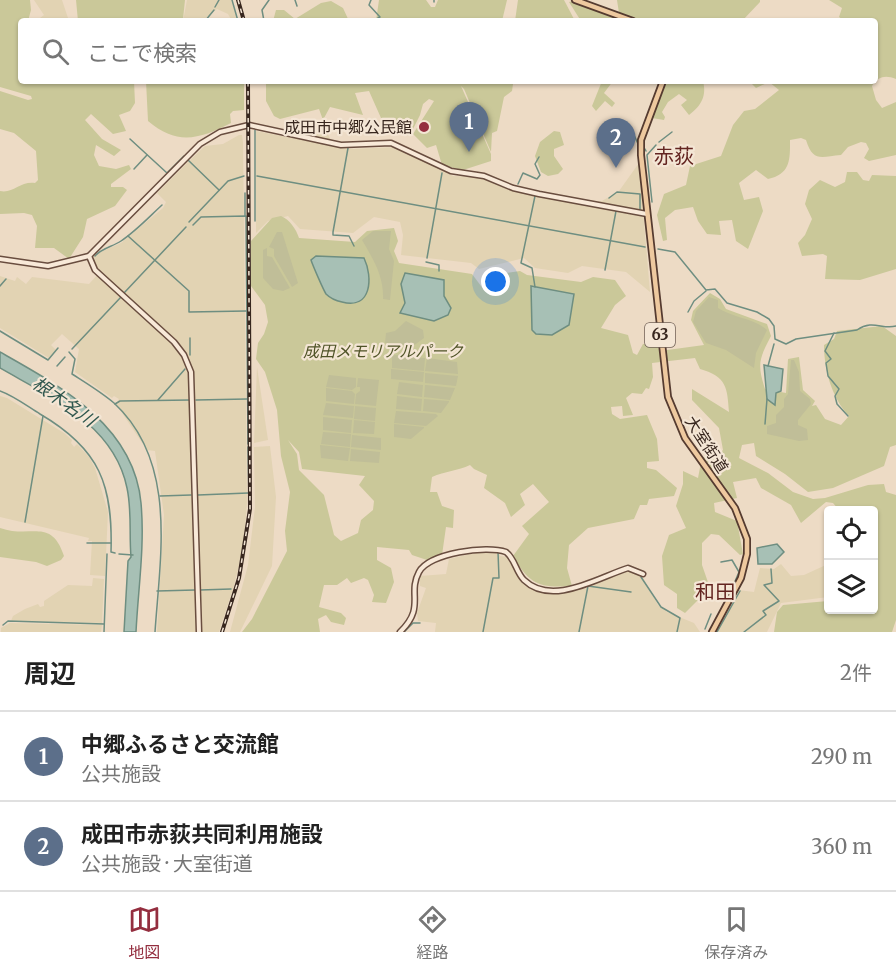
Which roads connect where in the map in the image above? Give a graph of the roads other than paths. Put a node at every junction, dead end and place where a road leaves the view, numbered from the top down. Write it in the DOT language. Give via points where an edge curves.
graph roads {
  1 [pos="575,0"];
  2 [pos="625,18"];
  3 [pos="662,84"];
  4 [pos="647,214"];
  5 [pos="88,256"];
  6 [pos="0,259"];
  7 [pos="643,574"];
  8 [pos="199,632"];
  9 [pos="400,632"];
  10 [pos="712,632"];
  1 -- 2 [label="main road"];
  3 -- 4 [label="main road, 大室街道 / 63" via="641,140"];
  4 -- 5 [label="street" via="539,194 484,176 451,171 395,144 341,145 249,125 220,132 200,144"];
  4 -- 10 [label="main road, 大室街道 / 63" via="668,397 685,438 735,508 747,539 741,578"];
  5 -- 6 [label="street" via="48,266"];
  5 -- 8 [label="street" via="95,270 174,342 191,372"];
  7 -- 9 [label="street" via="628,568 590,584 558,591 528,583 506,552 478,548 422,568 414,613"];
}
